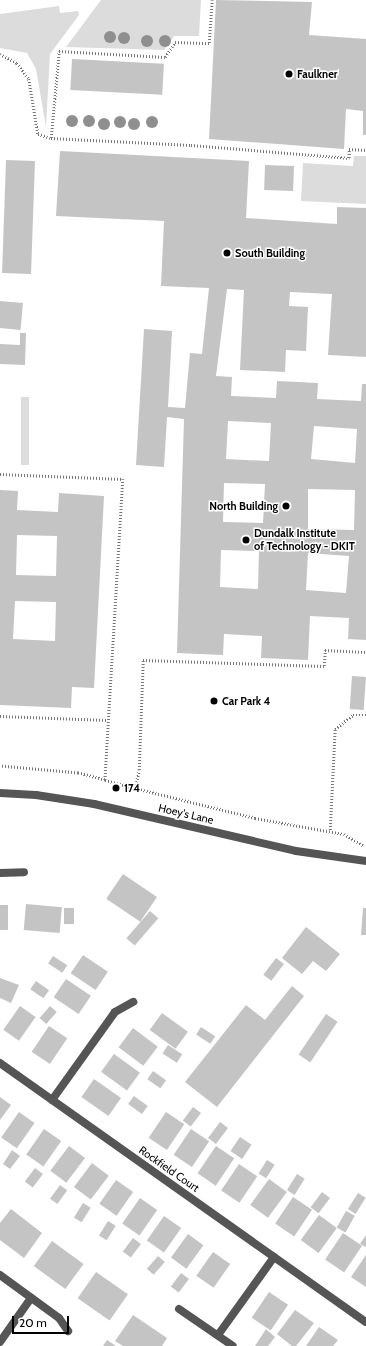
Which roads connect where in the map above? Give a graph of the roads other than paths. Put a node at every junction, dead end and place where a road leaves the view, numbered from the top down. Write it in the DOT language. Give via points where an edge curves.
graph roads {
  1 [pos="0,793"];
  2 [pos="366,862"];
  3 [pos="24,872"];
  4 [pos="0,873"];
  5 [pos="133,1002"];
  6 [pos="0,1063"];
  7 [pos="52,1100"];
  8 [pos="274,1256"];
  9 [pos="0,1274"];
  10 [pos="31,1298"];
  11 [pos="179,1309"];
  12 [pos="366,1322"];
  13 [pos="68,1331"];
  14 [pos="218,1335"];
  15 [pos="0,1342"];
  16 [pos="233,1346"];
  1 -- 2 [label="street, Hoey's Lane" via="36,795 94,804 296,851"];
  3 -- 4 [label="street"];
  5 -- 7 [label="street" via="116,1012"];
  6 -- 7 [label="street, Rockfield Court"];
  7 -- 8 [label="street, Rockfield Court"];
  8 -- 12 [label="street, Rockfield Court"];
  8 -- 14 [label="street"];
  9 -- 10 [label="street"];
  10 -- 13 [label="street" via="59,1318"];
  10 -- 15 [label="street"];
  11 -- 14 [label="street"];
  14 -- 16 [label="street"];
}
